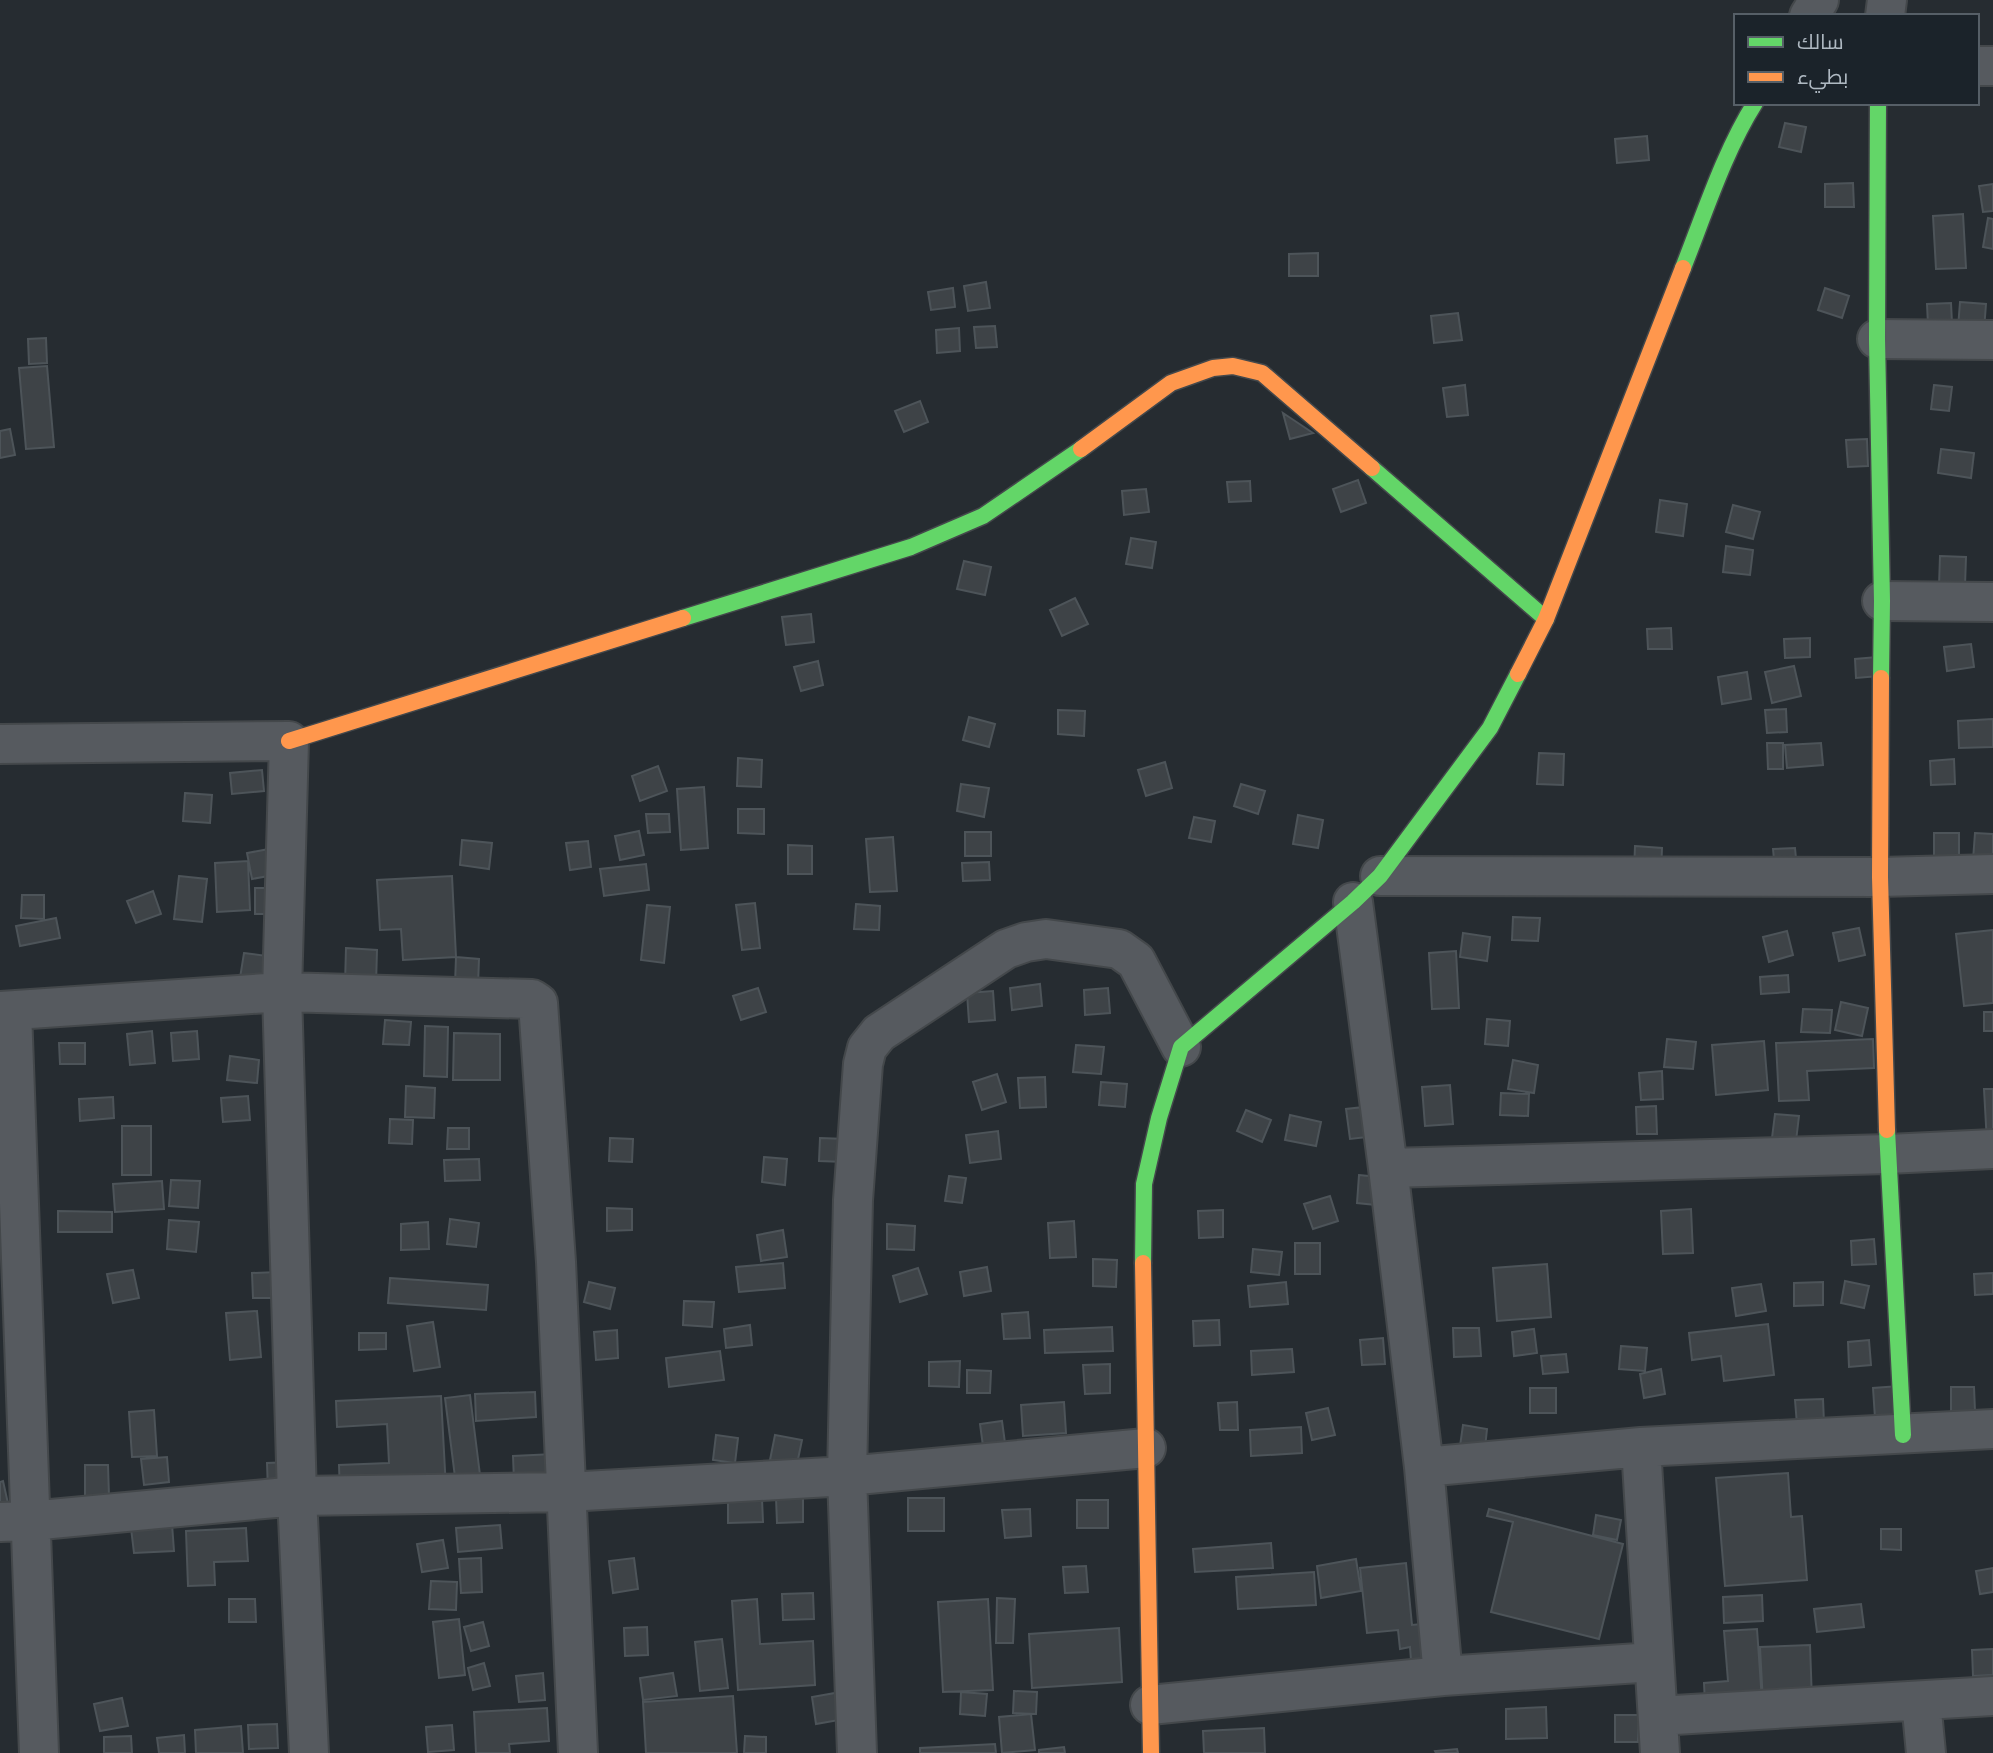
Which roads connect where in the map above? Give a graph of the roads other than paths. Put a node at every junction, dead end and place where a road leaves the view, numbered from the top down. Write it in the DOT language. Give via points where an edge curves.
graph roads {
  1 [pos="1754,105"];
  2 [pos="1878,105"];
  3 [pos="1877,339"];
  4 [pos="1993,340"];
  5 [pos="1882,601"];
  6 [pos="1993,602"];
  7 [pos="1546,619"];
  8 [pos="289,740"];
  9 [pos="0,744"];
  10 [pos="1993,874"];
  11 [pos="1380,876"];
  12 [pos="1880,877"];
  13 [pos="1353,902"];
  14 [pos="282,992"];
  15 [pos="6,1011"];
  16 [pos="1181,1047"];
  17 [pos="1993,1149"];
  18 [pos="1888,1154"];
  19 [pos="1388,1168"];
  20 [pos="1993,1429"];
  21 [pos="1903,1434"];
  22 [pos="1641,1447"];
  23 [pos="1146,1448"];
  24 [pos="1424,1467"];
  25 [pos="847,1476"];
  26 [pos="567,1492"];
  27 [pos="297,1496"];
  28 [pos="15,1522"];
  29 [pos="1654,1662"];
  30 [pos="1443,1676"];
  31 [pos="1993,1696"];
  32 [pos="1921,1701"];
  33 [pos="1150,1705"];
  34 [pos="1659,1735"];
  35 [pos="39,1753"];
  36 [pos="309,1753"];
  37 [pos="578,1753"];
  38 [pos="857,1753"];
  39 [pos="1151,1753"];
  40 [pos="1926,1753"];
  1 -- 7 [label="street" via="1709,200"];
  2 -- 3 [label="street"];
  3 -- 4 [label="street"];
  3 -- 5 [label="street"];
  5 -- 6 [label="street"];
  5 -- 12 [label="street"];
  7 -- 8 [label="street" via="1262,373 1233,366 1171,383 983,516 911,547"];
  7 -- 11 [label="street" via="1490,728"];
  8 -- 9 [label="street"];
  8 -- 14 [label="street"];
  10 -- 12 [label="street"];
  11 -- 12 [label="street"];
  11 -- 13 [label="street"];
  12 -- 18 [label="street"];
  13 -- 16 [label="street"];
  13 -- 19 [label="street"];
  14 -- 15 [label="street"];
  14 -- 26 [label="street" via="532,999 538,1003"];
  14 -- 27 [label="street"];
  15 -- 28 [label="street"];
  16 -- 23 [label="street" via="1144,1184"];
  16 -- 25 [label="street" via="1136,961 1119,949 1046,939 1006,948 878,1033 867,1048 863,1065 853,1200"];
  17 -- 18 [label="street"];
  18 -- 19 [label="street"];
  18 -- 21 [label="street"];
  19 -- 24 [label="street"];
  20 -- 21 [label="street"];
  21 -- 22 [label="street"];
  22 -- 24 [label="street"];
  22 -- 29 [label="street"];
  23 -- 25 [label="street"];
  23 -- 33 [label="street"];
  24 -- 30 [label="street"];
  25 -- 26 [label="street"];
  25 -- 38 [label="street"];
  26 -- 27 [label="street"];
  26 -- 37 [label="street"];
  27 -- 28 [label="street"];
  27 -- 36 [label="street"];
  28 -- 35 [label="street"];
  29 -- 30 [label="street"];
  29 -- 34 [label="street"];
  30 -- 33 [label="street"];
  31 -- 32 [label="street"];
  32 -- 34 [label="street"];
  32 -- 40 [label="street"];
  33 -- 39 [label="street"];
}
